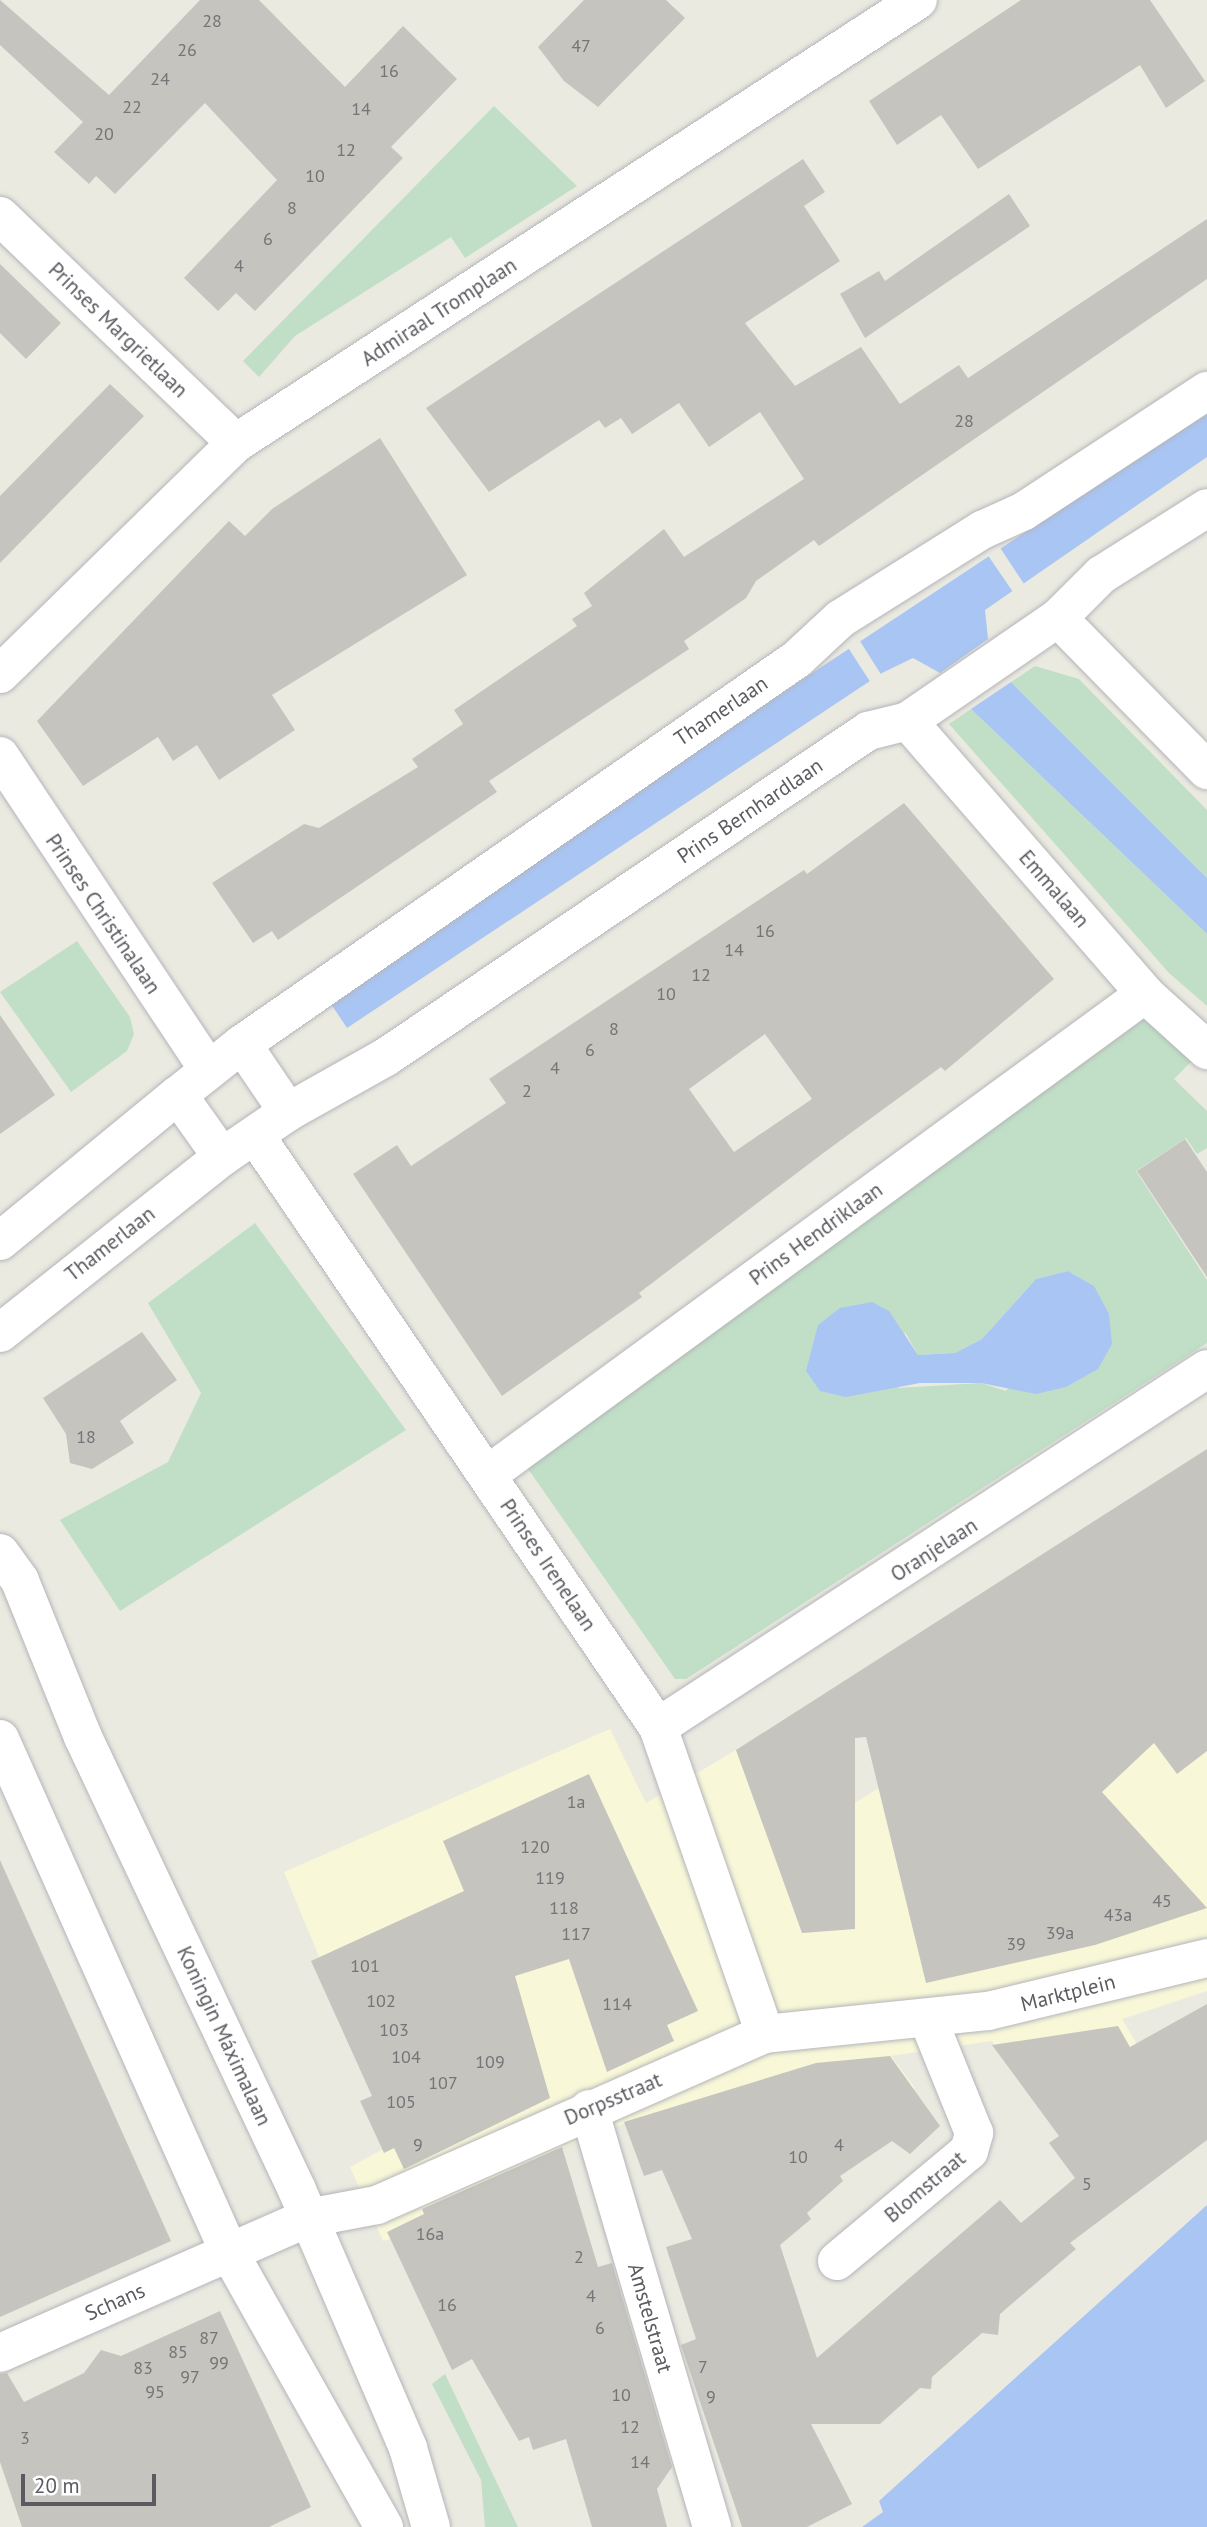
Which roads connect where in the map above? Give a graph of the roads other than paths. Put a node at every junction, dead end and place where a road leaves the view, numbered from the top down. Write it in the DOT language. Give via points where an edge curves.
graph roads {
  1 [pos="918,0"];
  2 [pos="0,216"];
  3 [pos="1207,391"];
  4 [pos="236,443"];
  5 [pos="1207,508"];
  6 [pos="1058,618"];
  7 [pos="0,674"];
  8 [pos="908,721"];
  9 [pos="0,756"];
  10 [pos="1207,770"];
  11 [pos="1145,994"];
  12 [pos="242,1044"];
  13 [pos="1207,1050"];
  14 [pos="209,1070"];
  15 [pos="178,1095"];
  16 [pos="288,1112"];
  17 [pos="255,1135"];
  18 [pos="222,1157"];
  19 [pos="0,1241"];
  20 [pos="0,1333"];
  21 [pos="1207,1369"];
  22 [pos="487,1475"];
  23 [pos="0,1553"];
  24 [pos="658,1727"];
  25 [pos="0,1739"];
  26 [pos="1207,1958"];
  27 [pos="928,2019"];
  28 [pos="765,2034"];
  29 [pos="589,2109"];
  30 [pos="308,2218"];
  31 [pos="229,2252"];
  32 [pos="837,2261"];
  33 [pos="0,2353"];
  34 [pos="384,2527"];
  35 [pos="431,2527"];
  36 [pos="712,2527"];
  1 -- 4 [label="street, Admiraal Tromplaan"];
  2 -- 4 [label="street, Prinses Margrietlaan"];
  3 -- 12 [label="street, Thamerlaan" via="1034,505 982,530 840,619 797,659"];
  4 -- 7 [label="street, Admiraal Tromplaan"];
  5 -- 6 [label="street, Prins Bernhardlaan" via="1101,575"];
  6 -- 8 [label="street, Prins Bernhardlaan"];
  6 -- 10 [label="street"];
  8 -- 11 [label="street, Emmalaan"];
  8 -- 16 [label="street, Prins Bernhardlaan" via="868,731 386,1057"];
  9 -- 14 [label="street, Prinses Christinalaan"];
  11 -- 13 [label="street, Emmalaan"];
  11 -- 22 [label="street, Prins Hendriklaan"];
  12 -- 14 [label="street, Thamerlaan"];
  12 -- 16 [label="street"];
  14 -- 15 [label="street, Thamerlaan"];
  15 -- 18 [label="street"];
  15 -- 19 [label="street"];
  16 -- 17 [label="street, Prins Bernhardlaan"];
  17 -- 18 [label="street, Thamerlaan"];
  17 -- 22 [label="street, Prinses Irenelaan"];
  18 -- 20 [label="street, Thamerlaan"];
  21 -- 24 [label="street, Oranjelaan"];
  22 -- 24 [label="street, Prinses Irenelaan"];
  23 -- 30 [label="street, Koningin Máximalaan" via="20,1581 83,1737"];
  24 -- 28 [label="street, Prinses Irenelaan"];
  25 -- 31 [label="street"];
  26 -- 27 [label="street, Marktplein" via="1033,2003"];
  27 -- 28 [label="street, Dorpsstraat"];
  27 -- 32 [label="street, Blomstraat" via="974,2133 969,2151"];
  28 -- 29 [label="street, Dorpsstraat"];
  29 -- 30 [label="street, Dorpsstraat" via="377,2205"];
  29 -- 36 [label="street, Amstelstraat"];
  30 -- 31 [label="street, Schans"];
  30 -- 35 [label="street, Koningin Máximalaan" via="408,2448"];
  31 -- 33 [label="street, Schans"];
  31 -- 34 [label="street"];
}
